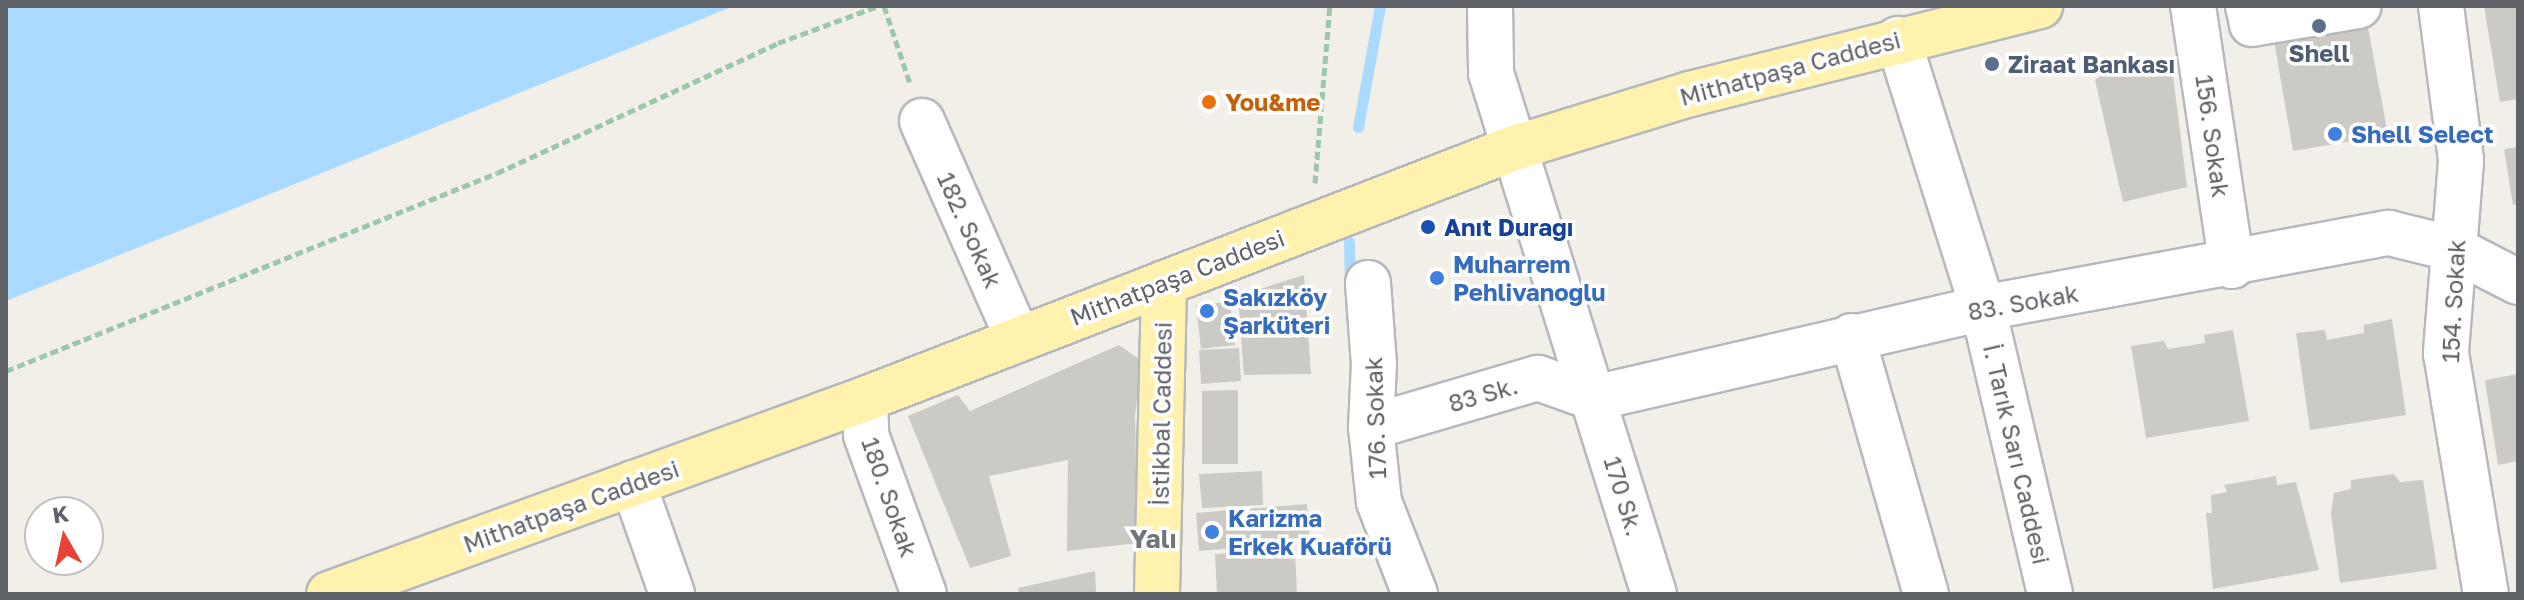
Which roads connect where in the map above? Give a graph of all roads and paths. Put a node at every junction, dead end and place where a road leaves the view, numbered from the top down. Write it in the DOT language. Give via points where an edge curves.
graph roads {
  1 [pos="878,6"];
  2 [pos="884,6"];
  3 [pos="1330,6"];
  4 [pos="1490,6"];
  5 [pos="2040,6"];
  6 [pos="2193,6"];
  7 [pos="2248,6"];
  8 [pos="2358,6"];
  9 [pos="2441,6"];
  10 [pos="1898,39"];
  11 [pos="922,121"];
  12 [pos="1514,148"];
  13 [pos="1312,224"];
  14 [pos="2454,249"];
  15 [pos="2232,266"];
  16 [pos="2518,282"];
  17 [pos="1164,283"];
  18 [pos="1368,283"];
  19 [pos="1983,308"];
  20 [pos="1852,336"];
  21 [pos="1018,339"];
  22 [pos="6,371"];
  23 [pos="1594,398"];
  24 [pos="865,399"];
  25 [pos="1371,427"];
  26 [pos="633,483"];
  27 [pos="354,590"];
  28 [pos="672,594"];
  29 [pos="924,594"];
  30 [pos="1157,594"];
  31 [pos="1415,594"];
  32 [pos="1654,594"];
  33 [pos="1926,594"];
  34 [pos="2050,594"];
  35 [pos="2486,594"];
  1 -- 22 [label="path" via="778,43 497,173"];
  2 -- 11 [label="path"];
  3 -- 13 [label="path"];
  4 -- 12 [label="street, 170 Sk." via="1491,73"];
  5 -- 10 [label="main road, Mithatpaşa Caddesi"];
  6 -- 15 [label="street, 156. Sokak"];
  7 -- 8 [label="street" via="2252,24"];
  9 -- 14 [label="street, 154. Sokak" via="2461,161"];
  10 -- 12 [label="main road, Mithatpaşa Caddesi"];
  10 -- 19 [label="street, İ. Tarık Sarı Caddesi"];
  11 -- 21 [label="street, 182. Sokak"];
  12 -- 13 [label="main road, Mithatpaşa Caddesi"];
  12 -- 23 [label="street, 170 Sk."];
  13 -- 17 [label="main road, Mithatpaşa Caddesi"];
  14 -- 15 [label="street, 83. Sokak" via="2389,233"];
  14 -- 16 [label="street, 83. Sokak"];
  14 -- 35 [label="street, 154. Sokak" via="2446,353"];
  15 -- 19 [label="street, 83. Sokak"];
  17 -- 21 [label="main road, Mithatpaşa Caddesi"];
  17 -- 30 [label="main road, İstikbal Caddesi"];
  18 -- 25 [label="street, 176. Sokak" via="1374,364"];
  19 -- 20 [label="street, 83. Sokak"];
  19 -- 34 [label="street, İ. Tarık Sarı Caddesi"];
  20 -- 23 [label="street, 83. Sokak"];
  20 -- 33 [label="street"];
  21 -- 24 [label="main road, Mithatpaşa Caddesi"];
  23 -- 25 [label="street, 83 Sk." via="1538,378"];
  23 -- 32 [label="street, 170 Sk."];
  24 -- 26 [label="main road, Mithatpaşa Caddesi"];
  24 -- 29 [label="street, 180. Sokak" via="866,435"];
  25 -- 31 [label="street, 176. Sokak" via="1379,502"];
  26 -- 27 [label="main road, Mithatpaşa Caddesi"];
  26 -- 28 [label="street"];
}
